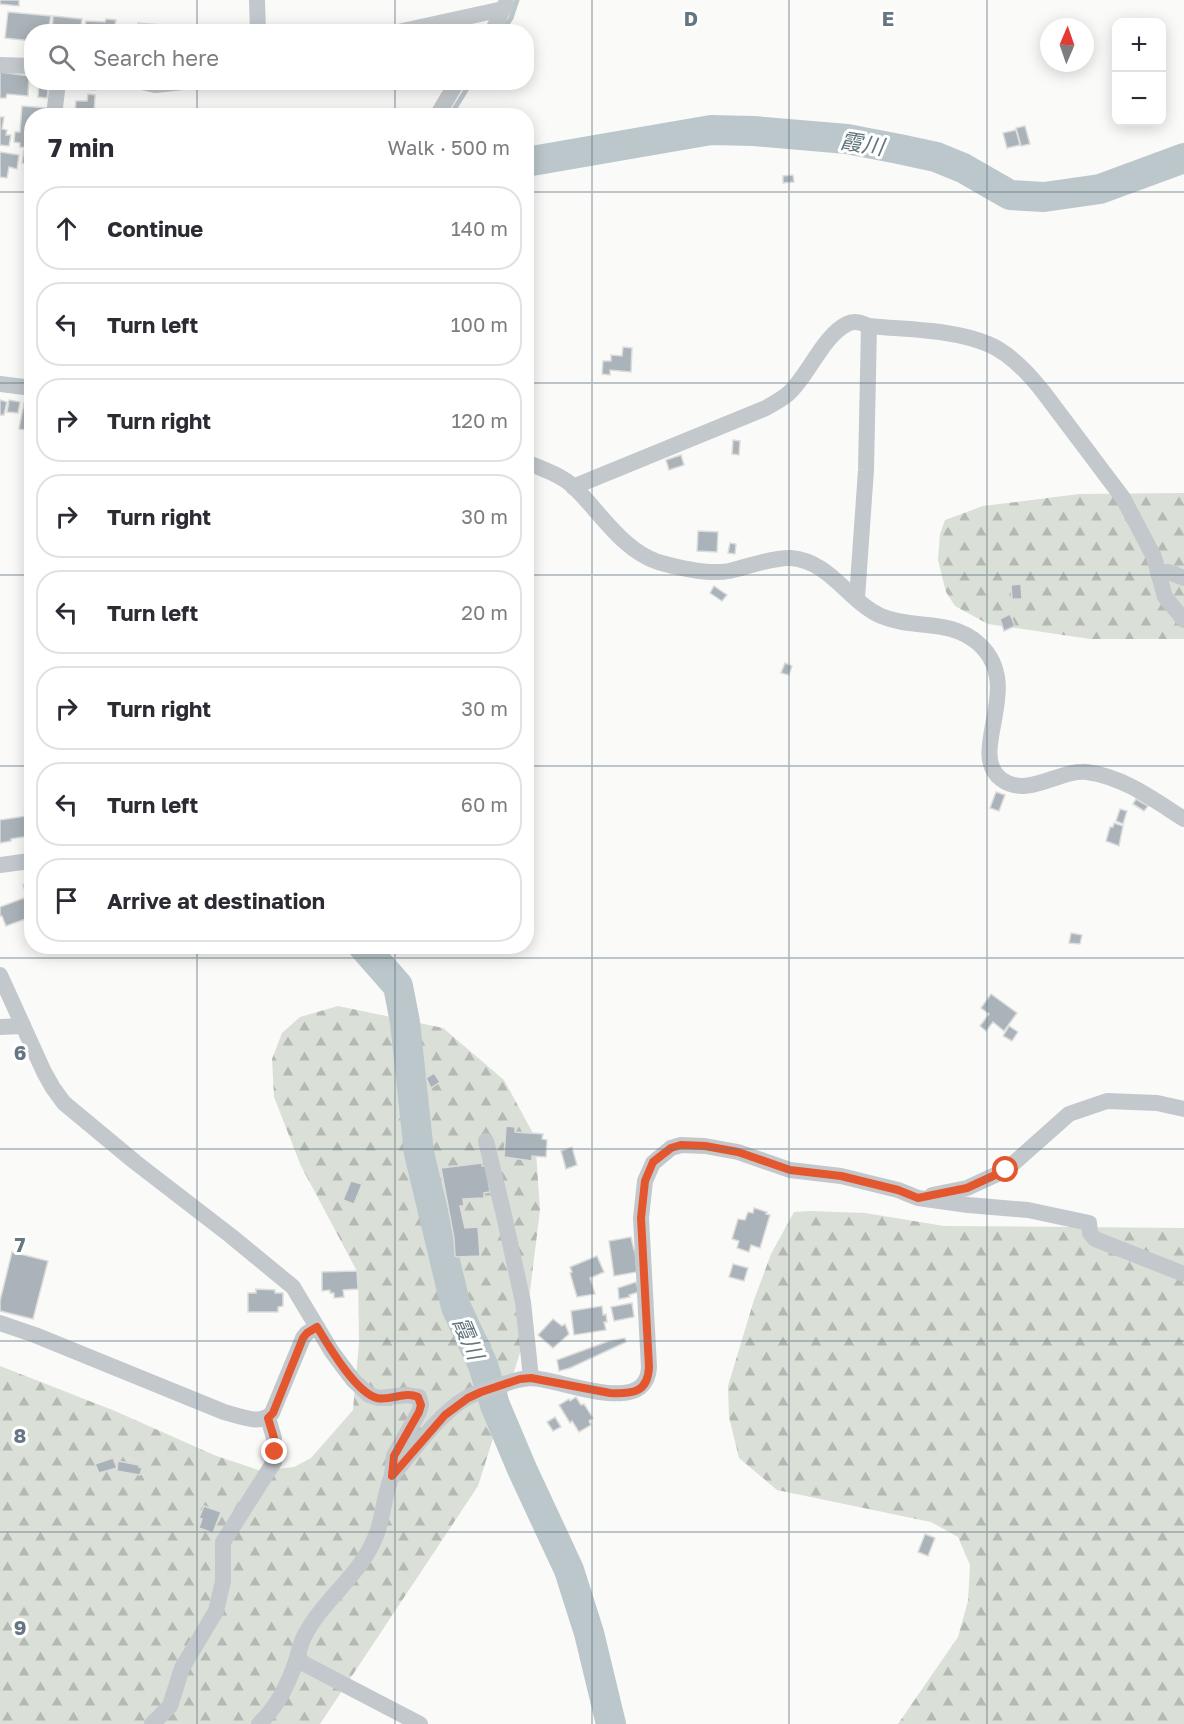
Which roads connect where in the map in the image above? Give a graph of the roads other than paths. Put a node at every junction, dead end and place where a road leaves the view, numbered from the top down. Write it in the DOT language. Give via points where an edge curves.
graph roads {
  1 [pos="257,0"];
  2 [pos="505,4"];
  3 [pos="258,24"];
  4 [pos="429,24"];
  5 [pos="496,24"];
  6 [pos="0,65"];
  7 [pos="24,66"];
  8 [pos="57,90"];
  9 [pos="452,90"];
  10 [pos="55,108"];
  11 [pos="442,108"];
  12 [pos="869,326"];
  13 [pos="0,384"];
  14 [pos="24,387"];
  15 [pos="534,466"];
  16 [pos="573,486"];
  17 [pos="1158,573"];
  18 [pos="1184,578"];
  19 [pos="857,598"];
  20 [pos="1184,620"];
  21 [pos="1184,819"];
  22 [pos="24,862"];
  23 [pos="0,866"];
  24 [pos="0,975"];
  25 [pos="23,1026"];
  26 [pos="0,1028"];
  27 [pos="1184,1109"];
  28 [pos="486,1142"];
  29 [pos="918,1198"];
  30 [pos="1184,1274"];
  31 [pos="0,1323"];
  32 [pos="317,1327"];
  33 [pos="531,1378"];
  34 [pos="268,1418"];
  35 [pos="392,1476"];
  36 [pos="297,1660"];
  37 [pos="152,1724"];
  38 [pos="259,1724"];
  39 [pos="420,1724"];
  1 -- 3 [label="street"];
  2 -- 4 [label="street"];
  2 -- 5 [label="street"];
  6 -- 7 [label="street"];
  8 -- 10 [label="street"];
  9 -- 11 [label="street"];
  12 -- 16 [label="street" via="858,321 847,324 832,336 791,391 766,408"];
  12 -- 17 [label="street" via="954,334 990,345 1014,361 1038,386 1123,498 1154,557"];
  12 -- 19 [label="street" via="866,470"];
  13 -- 14 [label="street"];
  15 -- 16 [label="street"];
  16 -- 19 [label="street" via="634,548 657,561 705,571 726,571 789,558 802,560 818,566"];
  17 -- 18 [label="street" via="1169,572"];
  17 -- 20 [label="street" via="1165,597"];
  19 -- 21 [label="street" via="879,615 959,630 980,644 995,667 998,680 999,697 988,754 999,778 1023,786 1066,773 1100,774 1133,787"];
  22 -- 23 [label="street"];
  24 -- 25 [label="street"];
  25 -- 26 [label="street"];
  25 -- 32 [label="street" via="52,1088 64,1102 293,1287"];
  27 -- 29 [label="street" via="1157,1103 1107,1101 1070,1114 1006,1170 967,1188"];
  28 -- 33 [label="street" via="523,1302"];
  29 -- 30 [label="street" via="1028,1210 1089,1224 1095,1239"];
  29 -- 33 [label="street" via="841,1176 790,1170 727,1150 691,1145 671,1148 653,1162 645,1181 641,1218 649,1367 645,1384 631,1393 610,1393"];
  31 -- 34 [label="street" via="224,1412 248,1419"];
  32 -- 34 [label="street" via="303,1338"];
  32 -- 35 [label="street" via="353,1380 369,1395 418,1397 419,1412 394,1456"];
  33 -- 35 [label="street" via="468,1398 445,1415"];
  34 -- 37 [label="street" via="274,1438 274,1462 223,1542 223,1581 216,1611 182,1668 170,1707"];
  35 -- 36 [label="street" via="375,1539 306,1632"];
  36 -- 38 [label="street" via="276,1705"];
  36 -- 39 [label="street"];
}
